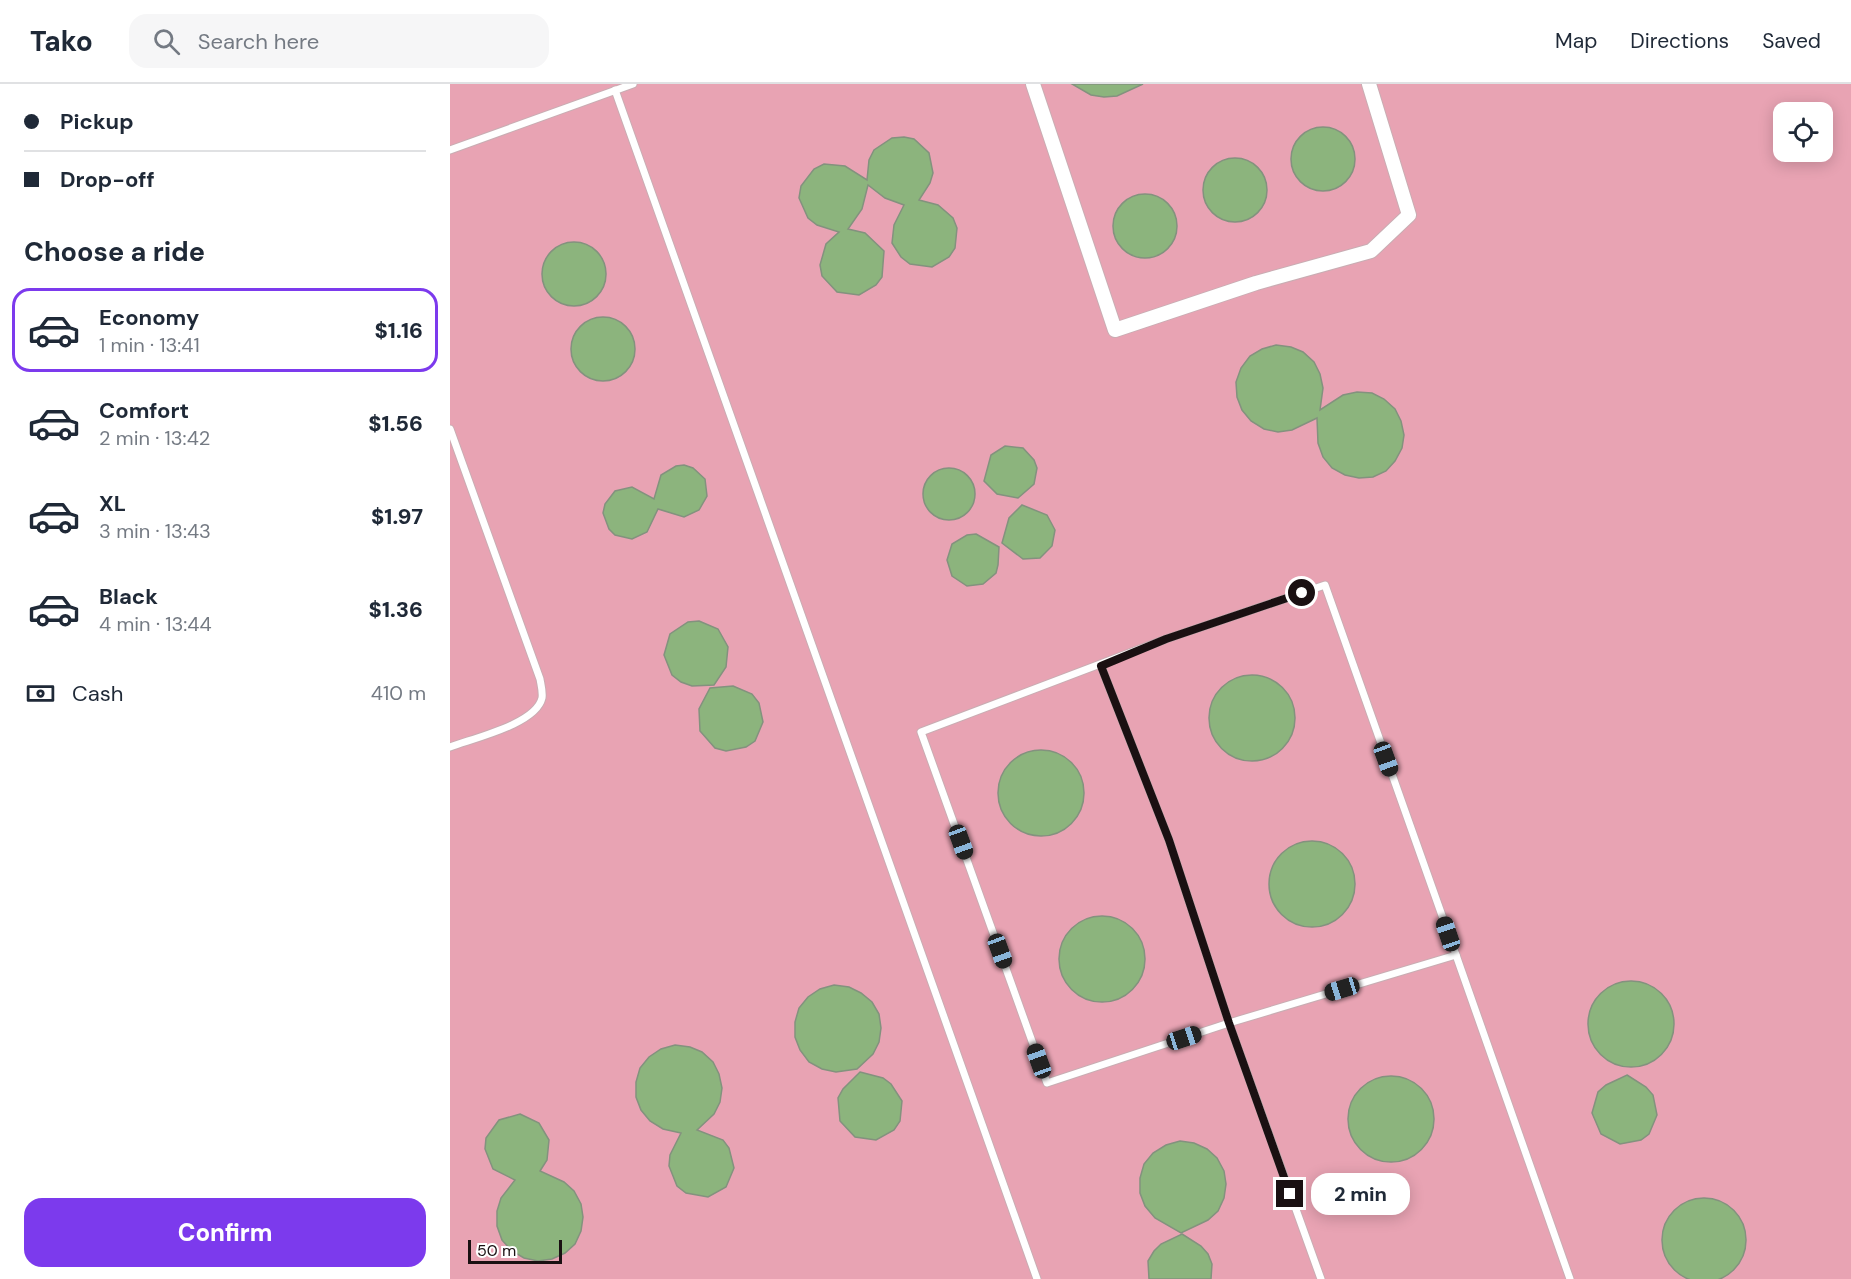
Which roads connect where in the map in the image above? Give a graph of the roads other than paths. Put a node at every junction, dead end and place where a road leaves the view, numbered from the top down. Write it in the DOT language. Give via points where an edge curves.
graph roads {
  1 [pos="633,84"];
  2 [pos="1033,84"];
  3 [pos="1369,84"];
  4 [pos="615,90"];
  5 [pos="450,150"];
  6 [pos="450,429"];
  7 [pos="1101,666"];
  8 [pos="450,747"];
  9 [pos="1456,955"];
  10 [pos="1229,1023"];
  11 [pos="1037,1279"];
  12 [pos="1321,1279"];
  13 [pos="1570,1279"];
  1 -- 4 [label="lane"];
  2 -- 3 [label="street" via="1115,330 1256,283 1371,251 1409,215"];
  4 -- 5 [label="lane"];
  4 -- 11 [label="lane"];
  6 -- 8 [label="lane" via="543,692 537,708 523,720"];
  7 -- 9 [label="lane" via="1166,639 1325,585"];
  7 -- 10 [label="lane" via="1169,840"];
  7 -- 10 [label="lane" via="921,732 1047,1083"];
  9 -- 10 [label="lane"];
  9 -- 13 [label="lane"];
  10 -- 12 [label="lane"];
}
